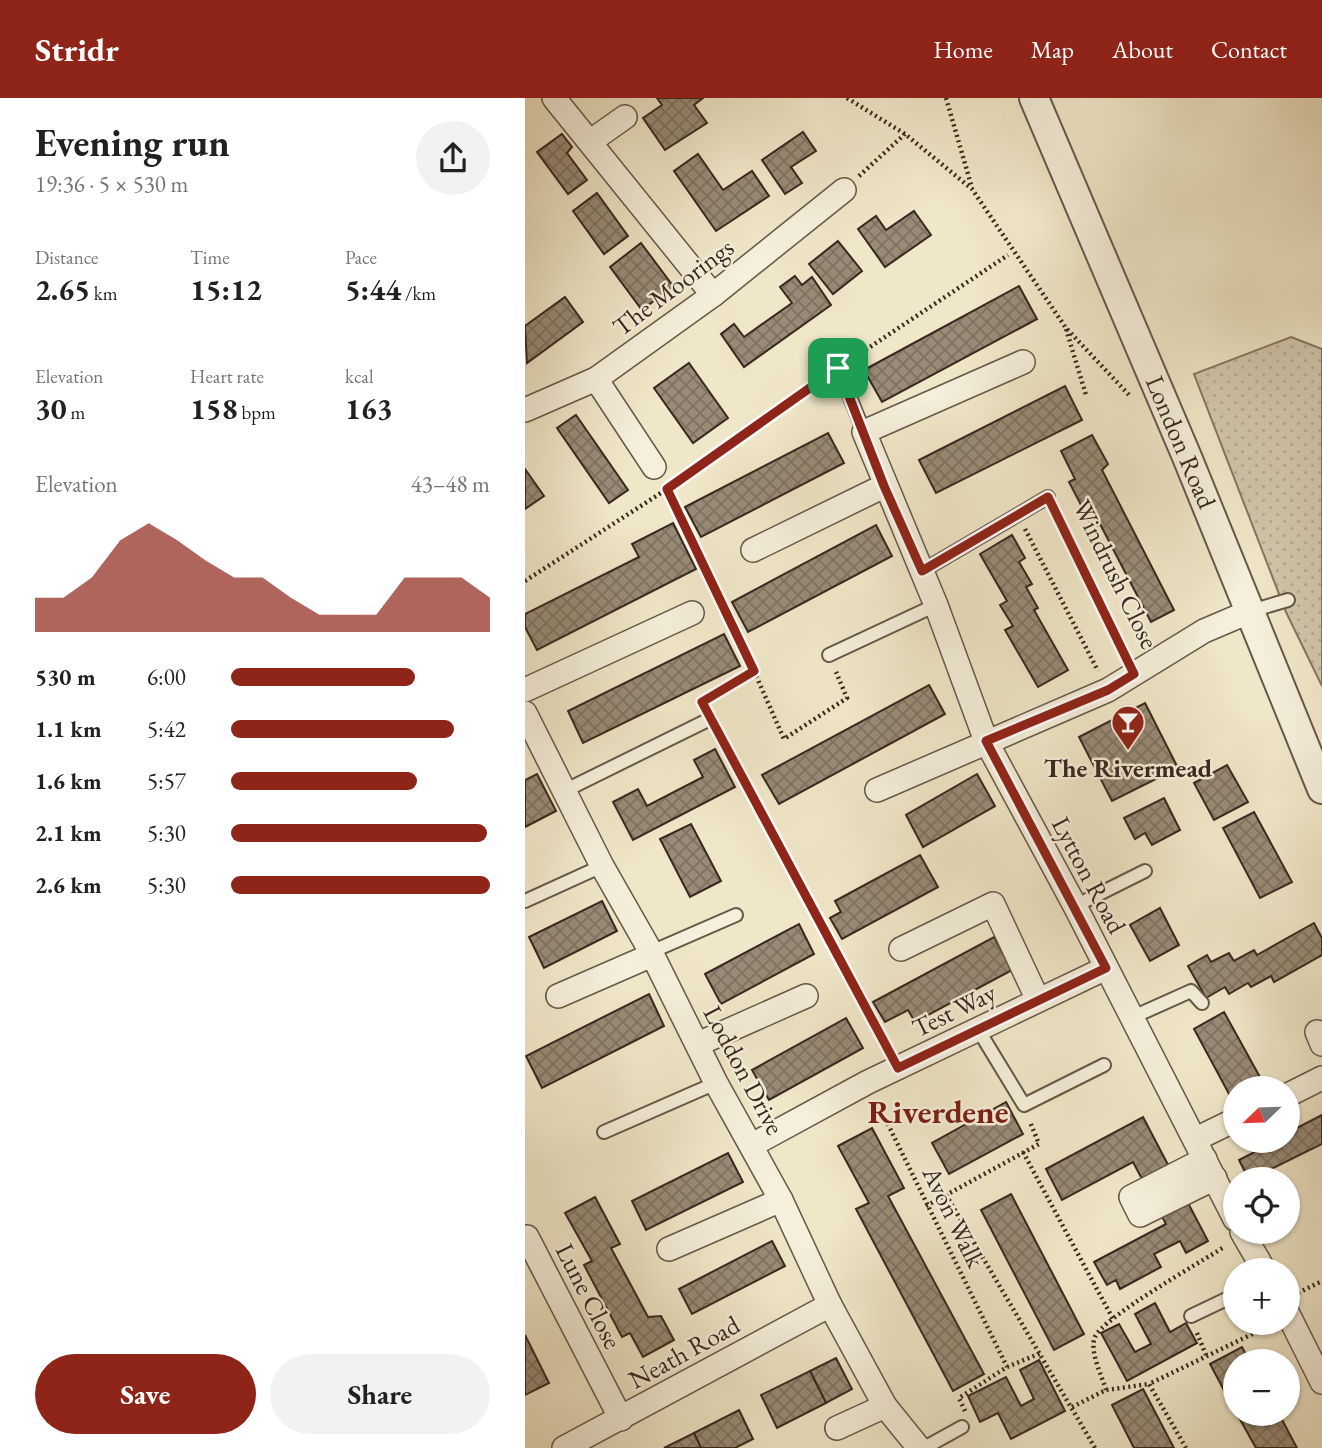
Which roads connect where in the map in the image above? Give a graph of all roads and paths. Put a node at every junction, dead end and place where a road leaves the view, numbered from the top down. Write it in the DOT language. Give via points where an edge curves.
graph roads {
  1 [pos="554,98"];
  2 [pos="847,98"];
  3 [pos="946,98"];
  4 [pos="1034,98"];
  5 [pos="625,117"];
  6 [pos="905,134"];
  7 [pos="591,141"];
  8 [pos="972,189"];
  9 [pos="844,190"];
  10 [pos="1008,255"];
  11 [pos="713,295"];
  12 [pos="1066,328"];
  13 [pos="1023,362"];
  14 [pos="838,368"];
  15 [pos="596,379"];
  16 [pos="1086,395"];
  17 [pos="1138,404"];
  18 [pos="525,410"];
  19 [pos="864,432"];
  20 [pos="654,467"];
  21 [pos="884,486"];
  22 [pos="667,489"];
  23 [pos="1048,497"];
  24 [pos="1018,515"];
  25 [pos="753,550"];
  26 [pos="922,571"];
  27 [pos="525,581"];
  28 [pos="1288,600"];
  29 [pos="936,605"];
  30 [pos="1251,611"];
  31 [pos="692,613"];
  32 [pos="829,655"];
  33 [pos="754,671"];
  34 [pos="1134,674"];
  35 [pos="525,690"];
  36 [pos="1108,690"];
  37 [pos="525,713"];
  38 [pos="710,719"];
  39 [pos="986,741"];
  40 [pos="533,751"];
  41 [pos="1322,789"];
  42 [pos="877,790"];
  43 [pos="564,791"];
  44 [pos="602,866"];
  45 [pos="1145,871"];
  46 [pos="525,901"];
  47 [pos="1075,906"];
  48 [pos="736,915"];
  49 [pos="901,949"];
  50 [pos="652,953"];
  51 [pos="1106,968"];
  52 [pos="558,996"];
  53 [pos="806,996"];
  54 [pos="1038,1000"];
  55 [pos="1202,1003"];
  56 [pos="1133,1017"];
  57 [pos="979,1031"];
  58 [pos="698,1045"];
  59 [pos="1104,1065"];
  60 [pos="898,1068"];
  61 [pos="1322,1078"];
  62 [pos="868,1082"];
  63 [pos="716,1083"];
  64 [pos="1300,1089"];
  65 [pos="604,1132"];
  66 [pos="1223,1136"];
  67 [pos="1039,1144"];
  68 [pos="752,1145"];
  69 [pos="1023,1152"];
  70 [pos="1205,1159"];
  71 [pos="1223,1194"];
  72 [pos="946,1195"];
  73 [pos="781,1200"];
  74 [pos="926,1206"];
  75 [pos="527,1237"];
  76 [pos="1223,1240"];
  77 [pos="669,1249"];
  78 [pos="1322,1281"];
  79 [pos="1300,1292"];
  80 [pos="1223,1301"];
  81 [pos="830,1305"];
  82 [pos="1191,1316"];
  83 [pos="1113,1319"];
  84 [pos="1251,1335"];
  85 [pos="1299,1335"];
  86 [pos="1041,1353"];
  87 [pos="1007,1367"];
  88 [pos="1320,1376"];
  89 [pos="1149,1384"];
  90 [pos="1107,1390"];
  91 [pos="885,1406"];
  92 [pos="1072,1407"];
  93 [pos="621,1419"];
  94 [pos="962,1427"];
  95 [pos="837,1428"];
  96 [pos="569,1447"];
  97 [pos="921,1448"];
  98 [pos="1095,1448"];
  99 [pos="1186,1448"];
  1 -- 7 [label="street"];
  2 -- 6 [label="path"];
  3 -- 8 [label="path"];
  4 -- 30 [label="street, London Road"];
  5 -- 7 [label="street"];
  6 -- 8 [label="path"];
  6 -- 9 [label="path"];
  7 -- 11 [label="street"];
  8 -- 12 [label="path"];
  9 -- 11 [label="street, The Moorings"];
  10 -- 14 [label="path"];
  11 -- 15 [label="street, The Moorings"];
  12 -- 16 [label="path"];
  12 -- 17 [label="path"];
  13 -- 19 [label="street"];
  14 -- 19 [label="lane"];
  14 -- 22 [label="path"];
  15 -- 18 [label="street, The Moorings"];
  15 -- 20 [label="street"];
  19 -- 21 [label="street, Lytton Road"];
  21 -- 25 [label="street"];
  21 -- 26 [label="street, Lytton Road"];
  22 -- 27 [label="path"];
  22 -- 33 [label="path"];
  23 -- 24 [label="lane"];
  23 -- 34 [label="path, Windrush Close"];
  24 -- 26 [label="lane"];
  24 -- 36 [label="path"];
  26 -- 29 [label="street, Lytton Road"];
  28 -- 30 [label="lane"];
  29 -- 32 [label="lane"];
  29 -- 39 [label="street, Lytton Road"];
  30 -- 34 [label="street, Windrush Close" via="1204,631"];
  30 -- 41 [label="street, London Road"];
  31 -- 35 [label="street"];
  32 -- 33 [label="path" via="847,698 784,739"];
  33 -- 38 [label="path" via="702,702"];
  34 -- 36 [label="street, Windrush Close"];
  36 -- 39 [label="street, Windrush Close"];
  37 -- 40 [label="street, Loddon Drive"];
  38 -- 43 [label="lane"];
  38 -- 60 [label="path"];
  39 -- 42 [label="street, Windrush Close"];
  39 -- 47 [label="street, Lytton Road"];
  40 -- 43 [label="street, Loddon Drive"];
  43 -- 44 [label="street, Loddon Drive"];
  44 -- 46 [label="lane"];
  44 -- 50 [label="street, Loddon Drive"];
  45 -- 47 [label="lane"];
  47 -- 51 [label="street, Lytton Road"];
  48 -- 50 [label="lane"];
  49 -- 54 [label="street" via="993,904"];
  50 -- 52 [label="street"];
  50 -- 58 [label="street, Loddon Drive"];
  51 -- 54 [label="street, Test Way"];
  51 -- 56 [label="street, Lytton Road"];
  53 -- 58 [label="street"];
  54 -- 57 [label="street, Test Way"];
  55 -- 56 [label="lane" via="1191,991"];
  56 -- 70 [label="street, Lytton Road"];
  57 -- 59 [label="lane" via="1024,1105"];
  57 -- 60 [label="street, Test Way"];
  58 -- 63 [label="street, Loddon Drive"];
  60 -- 62 [label="street, Test Way"];
  61 -- 64 [label="street"];
  62 -- 68 [label="street, Test Way"];
  62 -- 74 [label="path, Avon Walk"];
  63 -- 65 [label="lane"];
  63 -- 68 [label="street, Loddon Drive"];
  66 -- 70 [label="street"];
  67 -- 69 [label="path"];
  68 -- 73 [label="street, Loddon Drive"];
  69 -- 72 [label="path"];
  69 -- 83 [label="path"];
  70 -- 71 [label="street, Lytton Road"];
  72 -- 74 [label="path"];
  72 -- 86 [label="path"];
  73 -- 77 [label="street"];
  73 -- 81 [label="street, Loddon Drive"];
  74 -- 87 [label="path, Avon Walk"];
  75 -- 93 [label="street, Lune Close"];
  76 -- 83 [label="path"];
  78 -- 79 [label="path"];
  80 -- 82 [label="lane"];
  81 -- 91 [label="street, Loddon Drive"];
  81 -- 93 [label="street, Neath Road"];
  83 -- 90 [label="path" via="1095,1335 1093,1347"];
  84 -- 89 [label="path"];
  85 -- 88 [label="street"];
  86 -- 87 [label="path"];
  86 -- 92 [label="path"];
  87 -- 94 [label="path" via="959,1398 966,1413"];
  89 -- 90 [label="path"];
  89 -- 99 [label="path"];
  90 -- 92 [label="path"];
  91 -- 95 [label="street"];
  91 -- 97 [label="street, Loddon Drive"];
  92 -- 98 [label="path"];
  93 -- 96 [label="street, Neath Road"];
  94 -- 97 [label="lane"];
}
